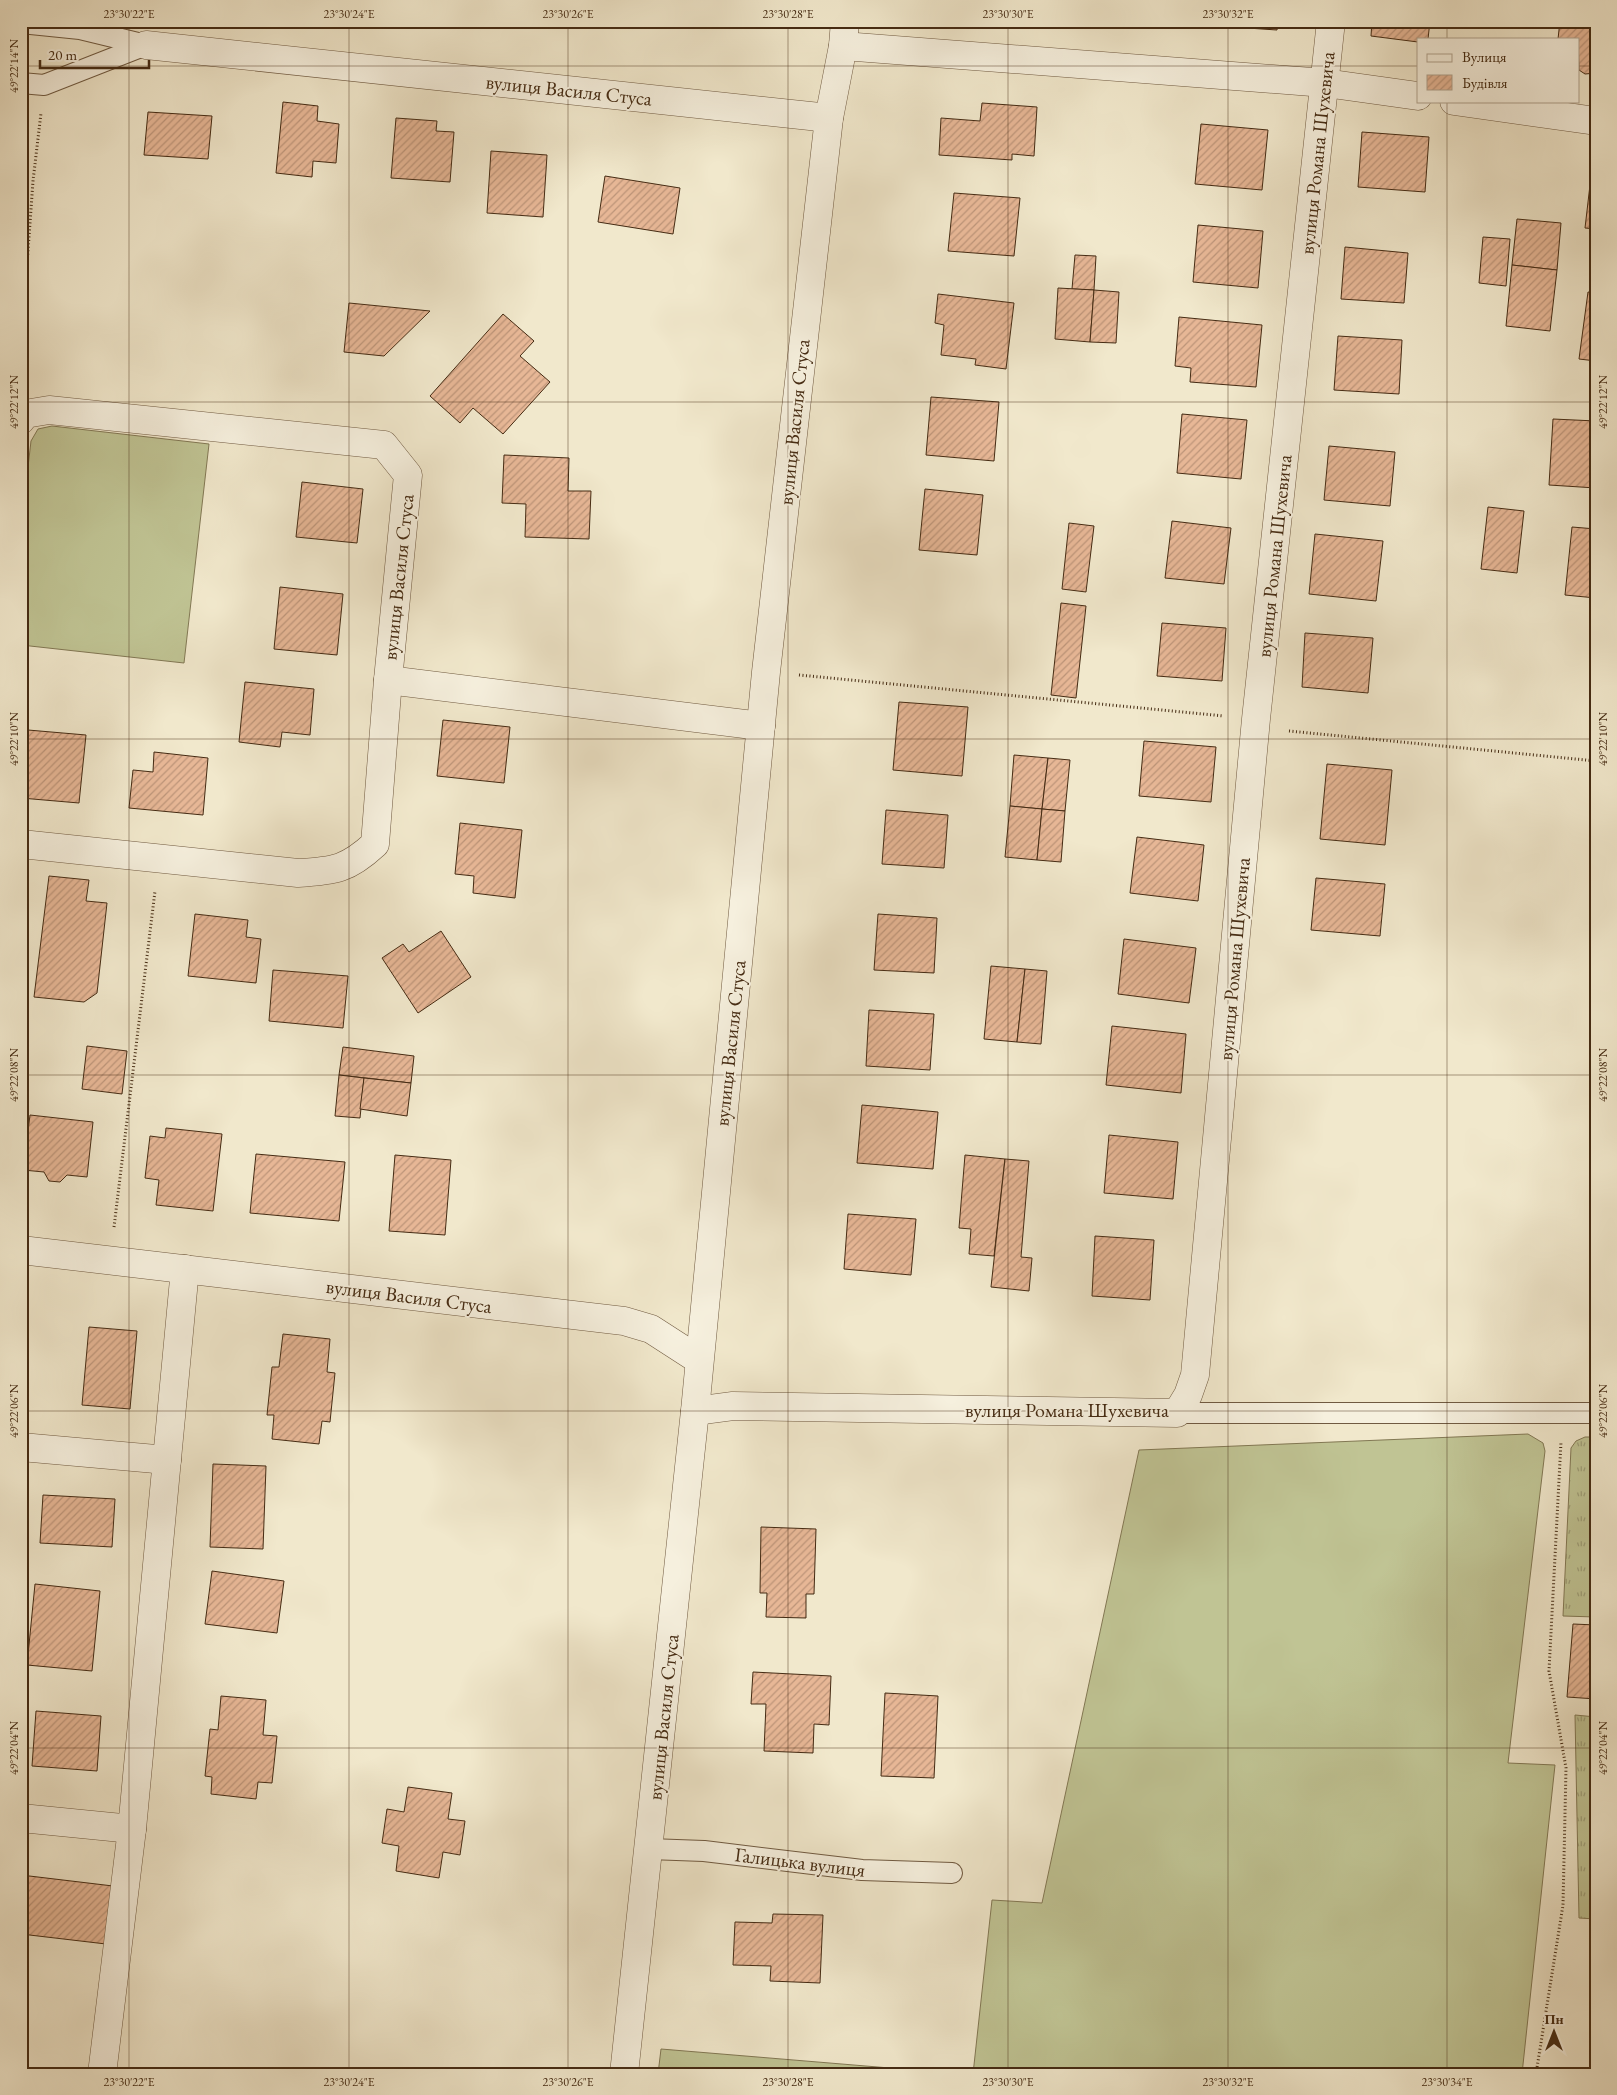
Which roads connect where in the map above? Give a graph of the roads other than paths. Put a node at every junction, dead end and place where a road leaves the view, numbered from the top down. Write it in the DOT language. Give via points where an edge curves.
graph roads {
  1 [pos="1330,21"];
  2 [pos="21,23"];
  3 [pos="844,33"];
  4 [pos="146,45"];
  5 [pos="21,83"];
  6 [pos="1325,83"];
  7 [pos="1417,96"];
  8 [pos="1461,102"];
  9 [pos="828,118"];
  10 [pos="1596,122"];
  11 [pos="21,420"];
  12 [pos="388,680"];
  13 [pos="761,726"];
  14 [pos="21,844"];
  15 [pos="21,1250"];
  16 [pos="185,1269"];
  17 [pos="699,1360"];
  18 [pos="695,1411"];
  19 [pos="1177,1414"];
  20 [pos="1596,1414"];
  21 [pos="21,1447"];
  22 [pos="167,1460"];
  23 [pos="21,1818"];
  24 [pos="132,1830"];
  25 [pos="649,1849"];
  26 [pos="952,1873"];
  27 [pos="102,2074"];
  28 [pos="624,2074"];
  1 -- 6 [label="street, вулиця Романа Шухевича"];
  2 -- 4 [label="lane" via="80,29"];
  3 -- 6 [label="street"];
  3 -- 9 [label="street, вулиця Василя Стуса"];
  4 -- 5 [label="lane" via="44,86"];
  4 -- 9 [label="street, вулиця Василя Стуса"];
  6 -- 7 [label="street"];
  6 -- 19 [label="street, вулиця Романа Шухевича" via="1256,724 1195,1375"];
  8 -- 10 [label="street"];
  9 -- 13 [label="street, вулиця Василя Стуса"];
  11 -- 12 [label="street, вулиця Василя Стуса" via="25,414 49,410 384,445 408,476"];
  12 -- 13 [label="street, вулиця Василя Стуса"];
  12 -- 14 [label="street, вулиця Василя Стуса" via="375,844 356,861 329,872 298,873"];
  13 -- 17 [label="street, вулиця Василя Стуса"];
  15 -- 16 [label="street, вулиця Василя Стуса"];
  16 -- 17 [label="street, вулиця Василя Стуса" via="624,1321 651,1329"];
  16 -- 22 [label="street"];
  17 -- 18 [label="street, вулиця Василя Стуса"];
  18 -- 19 [label="street, вулиця Романа Шухевича" via="733,1406"];
  18 -- 25 [label="street, вулиця Василя Стуса"];
  19 -- 20 [label="lane"];
  21 -- 22 [label="street"];
  22 -- 24 [label="street"];
  23 -- 24 [label="street"];
  24 -- 27 [label="street"];
  25 -- 26 [label="lane, Галицька вулиця" via="704,1851 862,1870"];
  25 -- 28 [label="street, вулиця Василя Стуса"];
}
